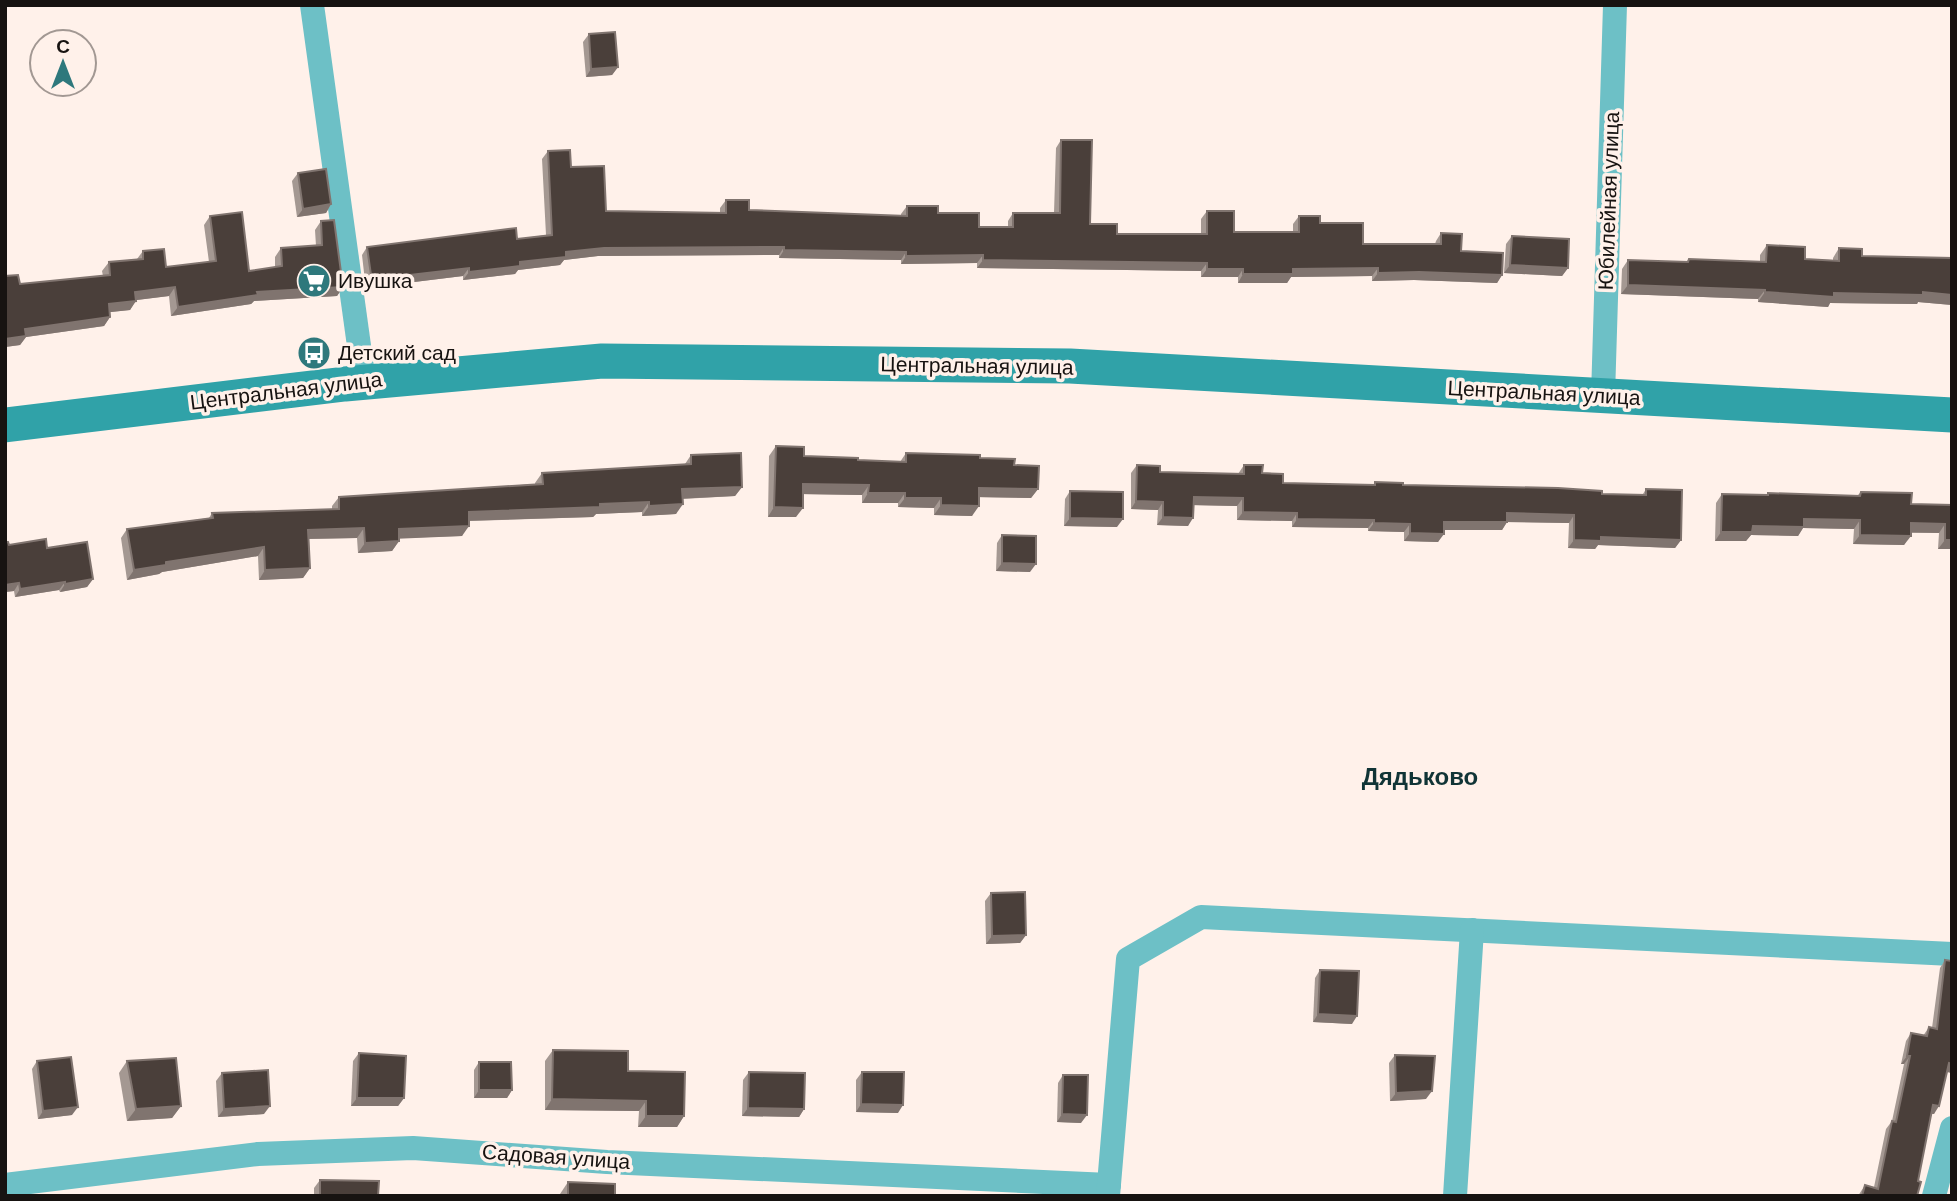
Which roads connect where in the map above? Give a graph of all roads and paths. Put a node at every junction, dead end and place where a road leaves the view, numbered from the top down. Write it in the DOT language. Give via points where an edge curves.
graph roads {
  1 [pos="312,5"];
  2 [pos="1615,5"];
  3 [pos="364,382"];
  4 [pos="1603,396"];
  5 [pos="1952,415"];
  6 [pos="5,425"];
  7 [pos="1472,930"];
  8 [pos="1952,954"];
  9 [pos="1952,1128"];
  10 [pos="5,1185"];
  11 [pos="1109,1190"];
  12 [pos="1455,1196"];
  13 [pos="1934,1196"];
  1 -- 3 [label="street"];
  2 -- 4 [label="street, Юбилейная улица"];
  3 -- 4 [label="street, Центральная улица" via="602,361 1083,367"];
  3 -- 6 [label="street, Центральная улица"];
  4 -- 5 [label="street, Центральная улица"];
  7 -- 8 [label="street"];
  7 -- 11 [label="street" via="1201,917 1128,959"];
  7 -- 12 [label="street"];
  9 -- 13 [label="street"];
  10 -- 11 [label="street, Садовая улица" via="258,1154 413,1148"];
}
